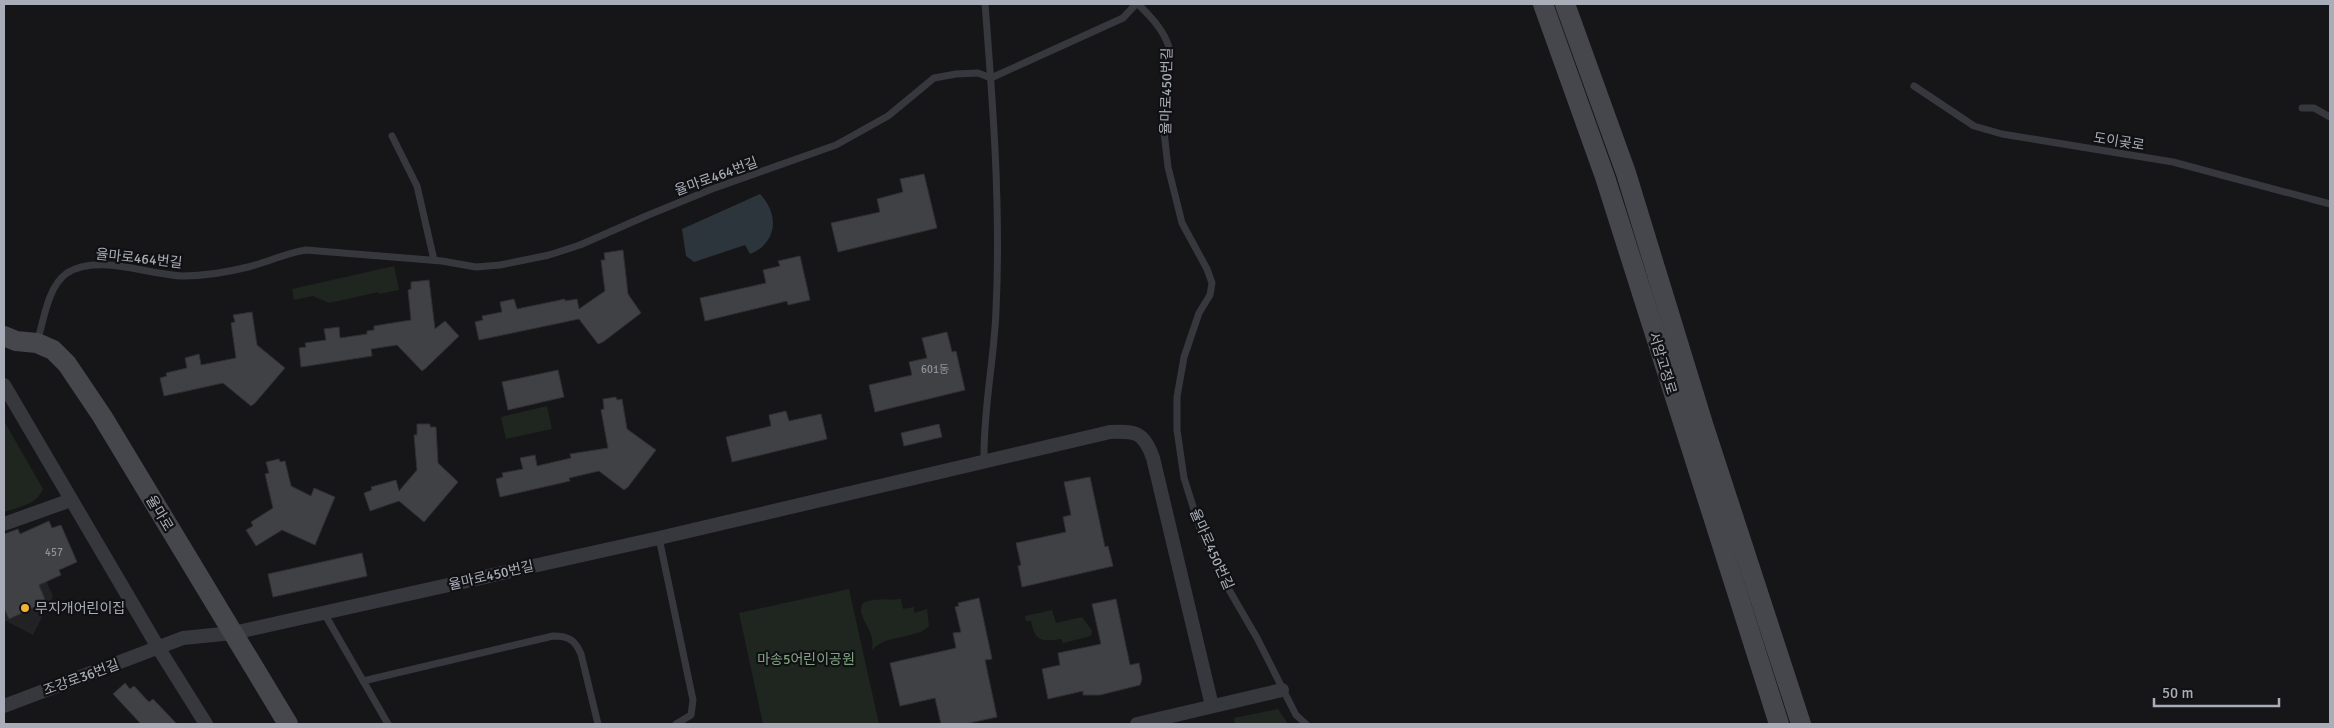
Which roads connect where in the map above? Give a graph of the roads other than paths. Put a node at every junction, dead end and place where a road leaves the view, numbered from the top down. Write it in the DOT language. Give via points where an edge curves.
graph roads {
  1 [pos="985,4"];
  2 [pos="1137,4"];
  3 [pos="1543,4"];
  4 [pos="1565,4"];
  5 [pos="990,78"];
  6 [pos="1914,86"];
  7 [pos="2302,108"];
  8 [pos="2330,117"];
  9 [pos="392,136"];
  10 [pos="2330,204"];
  11 [pos="434,260"];
  12 [pos="4,336"];
  13 [pos="37,342"];
  14 [pos="4,385"];
  15 [pos="984,462"];
  16 [pos="71,500"];
  17 [pos="4,524"];
  18 [pos="658,538"];
  19 [pos="324,612"];
  20 [pos="233,633"];
  21 [pos="159,649"];
  22 [pos="363,681"];
  23 [pos="1282,690"];
  24 [pos="4,706"];
  25 [pos="1212,706"];
  26 [pos="206,724"];
  27 [pos="288,724"];
  28 [pos="388,724"];
  29 [pos="598,724"];
  30 [pos="676,724"];
  31 [pos="1137,724"];
  32 [pos="1306,724"];
  33 [pos="1779,724"];
  34 [pos="1801,724"];
  1 -- 5 [label="lane"];
  2 -- 5 [label="lane" via="1123,18"];
  2 -- 23 [label="lane, 율마로450번길" via="1156,22 1170,47 1164,123 1168,168 1182,223 1212,283 1184,357 1176,397 1184,478 1206,543"];
  3 -- 33 [label="main road, 서암고정로" via="1605,177"];
  4 -- 34 [label="main road, 서암고정로" via="1626,173 1703,424"];
  5 -- 11 [label="lane, 율마로464번길" via="978,73 934,78 888,116 836,145 712,189 580,245 500,265 476,267"];
  5 -- 15 [label="lane" via="997,271 996,313 985,406"];
  6 -- 10 [label="lane, 도이곶로" via="1974,126 2002,134 2172,162"];
  7 -- 8 [label="lane" via="2314,108"];
  9 -- 11 [label="lane" via="417,186"];
  11 -- 13 [label="lane, 율마로464번길" via="306,250 248,267 186,276 122,267 81,266 66,273 57,283"];
  12 -- 13 [label="main road, 율마로"];
  13 -- 20 [label="main road, 율마로" via="53,350 67,364"];
  14 -- 16 [label="street"];
  15 -- 18 [label="street, 율마로450번길"];
  15 -- 25 [label="street, 율마로450번길" via="1110,432 1132,432 1147,441"];
  16 -- 17 [label="street"];
  16 -- 21 [label="street"];
  18 -- 19 [label="street, 율마로450번길"];
  18 -- 30 [label="lane" via="693,700 691,715"];
  19 -- 20 [label="street, 율마로450번길"];
  19 -- 22 [label="lane"];
  20 -- 21 [label="street, 율마로450번길" via="183,638"];
  20 -- 27 [label="main road, 율마로"];
  21 -- 24 [label="street, 조강로36번길"];
  21 -- 26 [label="street"];
  22 -- 28 [label="lane"];
  22 -- 29 [label="lane" via="553,636 566,636 576,643 581,654"];
  23 -- 25 [label="street"];
  23 -- 32 [label="lane, 율마로450번길" via="1296,715"];
  25 -- 31 [label="street"];
}
